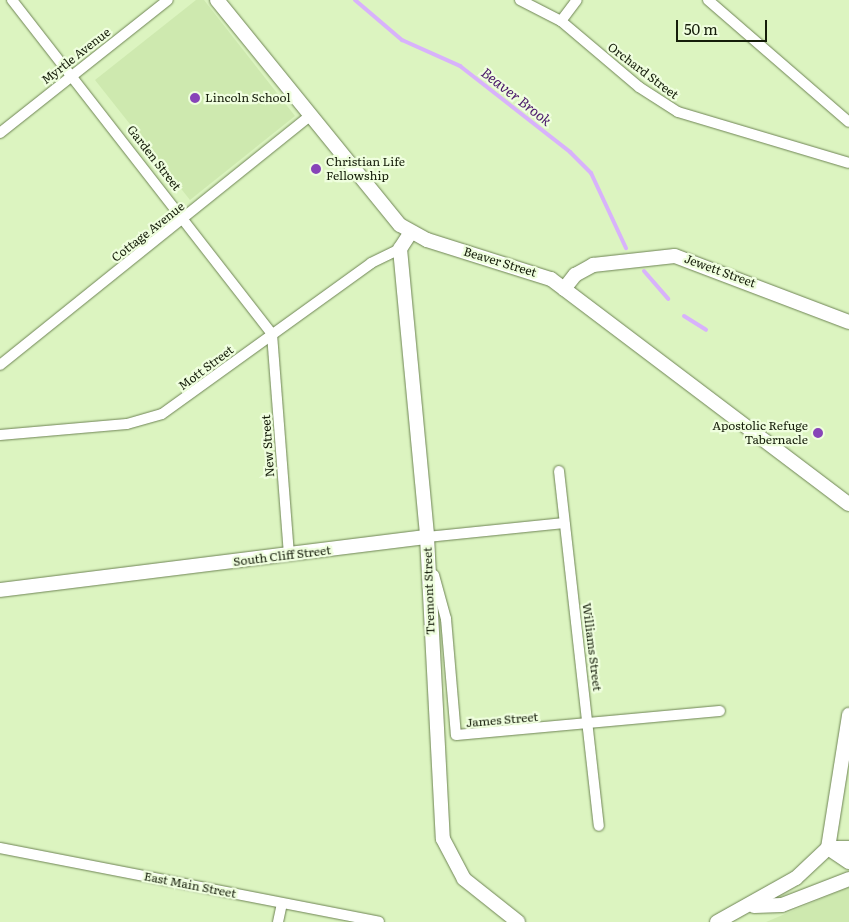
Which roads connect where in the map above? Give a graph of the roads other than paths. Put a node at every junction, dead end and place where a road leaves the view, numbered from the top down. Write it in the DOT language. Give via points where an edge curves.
graph roads {
  1 [pos="12,0"];
  2 [pos="168,0"];
  3 [pos="217,0"];
  4 [pos="520,0"];
  5 [pos="577,0"];
  6 [pos="708,0"];
  7 [pos="561,21"];
  8 [pos="72,74"];
  9 [pos="310,116"];
  10 [pos="849,122"];
  11 [pos="0,133"];
  12 [pos="849,163"];
  13 [pos="186,218"];
  14 [pos="411,232"];
  15 [pos="400,249"];
  16 [pos="564,288"];
  17 [pos="849,322"];
  18 [pos="272,334"];
  19 [pos="0,365"];
  20 [pos="0,435"];
  21 [pos="559,472"];
  22 [pos="849,504"];
  23 [pos="564,523"];
  24 [pos="427,537"];
  25 [pos="289,555"];
  26 [pos="0,590"];
  27 [pos="720,711"];
  28 [pos="849,715"];
  29 [pos="590,725"];
  30 [pos="599,826"];
  31 [pos="0,848"];
  32 [pos="828,848"];
  33 [pos="849,848"];
  34 [pos="849,862"];
  35 [pos="849,879"];
  36 [pos="282,903"];
  37 [pos="751,906"];
  38 [pos="278,922"];
  39 [pos="379,922"];
  40 [pos="518,922"];
  41 [pos="717,922"];
  1 -- 8 [label="street, Garden Street"];
  2 -- 8 [label="street, Myrtle Avenue"];
  3 -- 9 [label="street, Beaver Street"];
  4 -- 7 [label="street, Orchard Street"];
  5 -- 7 [label="street"];
  6 -- 10 [label="street"];
  7 -- 12 [label="street, Orchard Street" via="640,87 678,112"];
  8 -- 11 [label="street, Myrtle Avenue"];
  8 -- 13 [label="street, Garden Street"];
  9 -- 13 [label="street, Cottage Avenue"];
  9 -- 14 [label="street, Beaver Street" via="390,216"];
  13 -- 18 [label="street, Garden Street"];
  13 -- 19 [label="street, Cottage Avenue"];
  14 -- 15 [label="street"];
  14 -- 16 [label="street, Beaver Street" via="529,269"];
  15 -- 18 [label="street, Mott Street" via="372,263"];
  15 -- 24 [label="street, Tremont Street"];
  16 -- 17 [label="street, Jewett Street" via="576,275 594,265 675,256"];
  16 -- 22 [label="street, Beaver Street"];
  18 -- 20 [label="street, Mott Street" via="162,414 127,424"];
  18 -- 25 [label="street, New Street"];
  21 -- 23 [label="street, Williams Street"];
  23 -- 24 [label="street, South Cliff Street"];
  23 -- 29 [label="street, Williams Street"];
  24 -- 25 [label="street, South Cliff Street"];
  24 -- 29 [label="street, James Street" via="446,619 456,734"];
  24 -- 40 [label="street, Tremont Street" via="443,839 464,879"];
  25 -- 26 [label="street, South Cliff Street"];
  27 -- 29 [label="street, James Street"];
  28 -- 32 [label="street"];
  29 -- 30 [label="street, Williams Street"];
  31 -- 36 [label="street, East Main Street"];
  32 -- 33 [label="street"];
  32 -- 34 [label="street"];
  32 -- 37 [label="street" via="806,871"];
  35 -- 37 [label="street" via="782,905"];
  36 -- 38 [label="street"];
  36 -- 39 [label="street, East Main Street"];
  37 -- 41 [label="street"];
}
